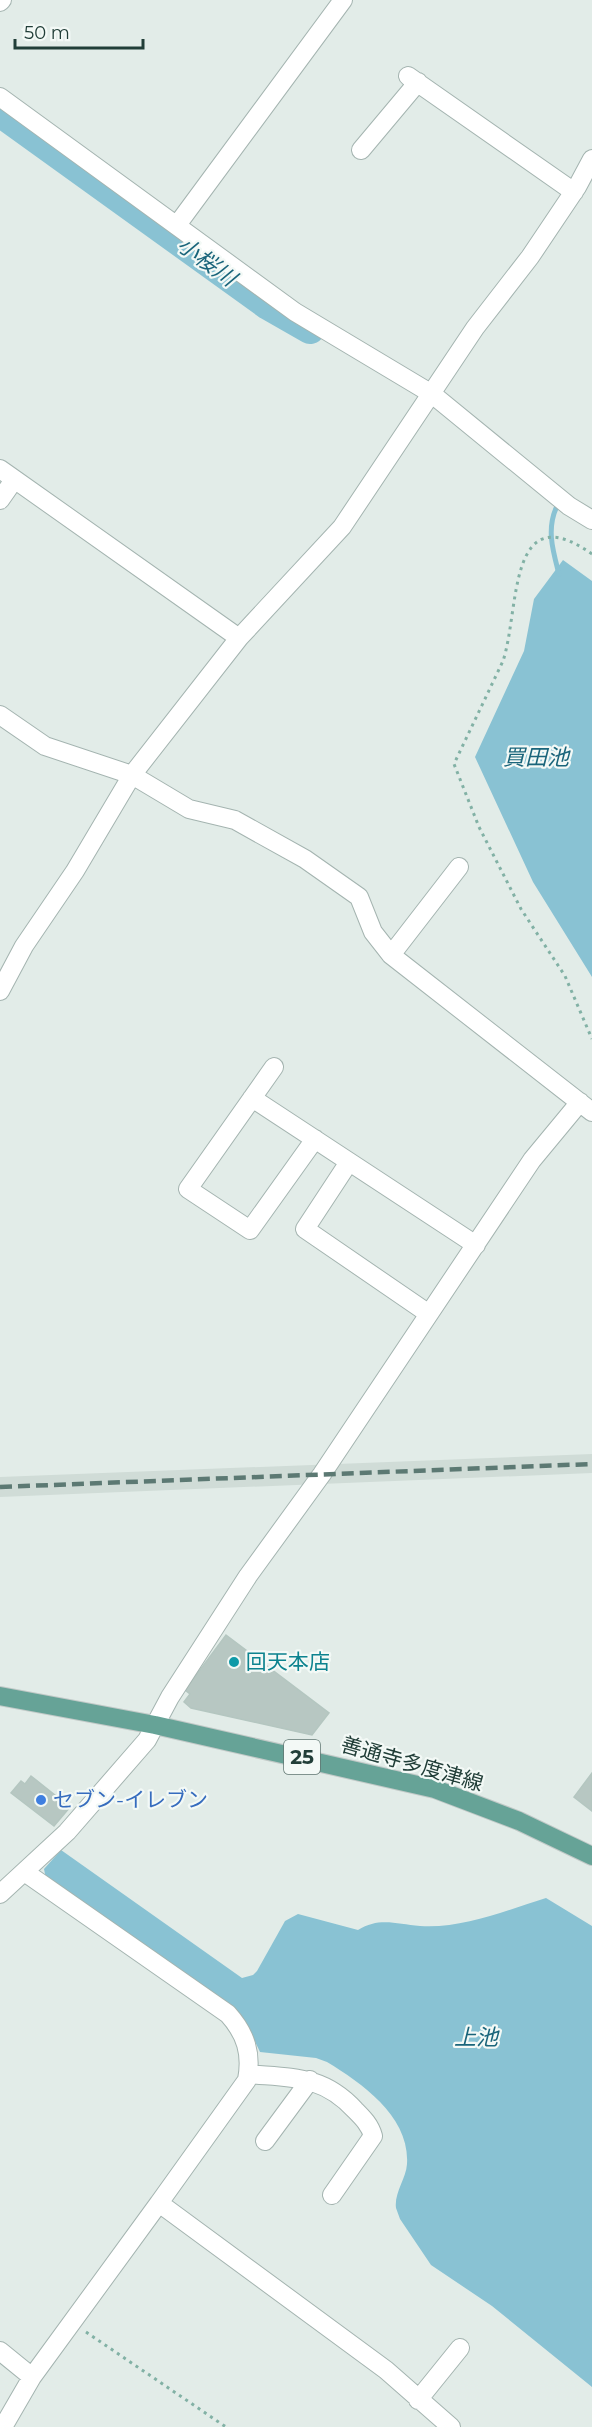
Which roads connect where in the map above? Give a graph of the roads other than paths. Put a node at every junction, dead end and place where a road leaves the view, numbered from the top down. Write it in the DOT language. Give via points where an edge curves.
graph roads {
  1 [pos="343,0"];
  2 [pos="0,97"];
  3 [pos="362,150"];
  4 [pos="592,159"];
  5 [pos="574,192"];
  6 [pos="177,225"];
  7 [pos="432,394"];
  8 [pos="7,474"];
  9 [pos="0,500"];
  10 [pos="592,520"];
  11 [pos="239,638"];
  12 [pos="0,715"];
  13 [pos="132,775"];
  14 [pos="459,867"];
  15 [pos="391,956"];
  16 [pos="0,991"];
  17 [pos="274,1067"];
  18 [pos="252,1098"];
  19 [pos="586,1107"];
  20 [pos="315,1139"];
  21 [pos="349,1162"];
  22 [pos="476,1245"];
  23 [pos="429,1314"];
  24 [pos="0,1696"];
  25 [pos="155,1725"];
  26 [pos="592,1856"];
  27 [pos="26,1873"];
  28 [pos="0,1894"];
  29 [pos="248,2074"];
  30 [pos="310,2080"];
  31 [pos="265,2141"];
  32 [pos="332,2195"];
  33 [pos="159,2203"];
  34 [pos="460,2348"];
  35 [pos="0,2351"];
  36 [pos="32,2377"];
  37 [pos="418,2400"];
  38 [pos="3,2427"];
  39 [pos="451,2427"];
  1 -- 6 [label="street"];
  2 -- 6 [label="street"];
  3 -- 5 [label="street" via="413,79"];
  4 -- 5 [label="street"];
  5 -- 7 [label="street"];
  6 -- 7 [label="street" via="295,312"];
  7 -- 10 [label="street" via="569,506"];
  7 -- 11 [label="street" via="342,526"];
  8 -- 9 [label="street"];
  8 -- 11 [label="street"];
  11 -- 13 [label="street"];
  12 -- 13 [label="street" via="45,746"];
  13 -- 15 [label="street" via="189,809 235,820 305,859 359,897 373,932"];
  13 -- 16 [label="street"];
  14 -- 15 [label="street" via="428,894"];
  15 -- 19 [label="street"];
  17 -- 18 [label="street"];
  18 -- 20 [label="street"];
  18 -- 20 [label="street" via="188,1189 250,1230"];
  19 -- 22 [label="street" via="532,1160"];
  20 -- 21 [label="street"];
  21 -- 22 [label="street"];
  21 -- 23 [label="street" via="305,1229"];
  22 -- 23 [label="street"];
  23 -- 25 [label="street" via="248,1576"];
  24 -- 25 [label="main road, 善通寺多度津線 / 25"];
  25 -- 26 [label="main road, 善通寺多度津線 / 25" via="435,1790 519,1821"];
  25 -- 27 [label="street" via="147,1740 67,1832"];
  27 -- 28 [label="street"];
  27 -- 29 [label="street" via="228,2014 246,2042 251,2058"];
  29 -- 30 [label="street"];
  29 -- 33 [label="street" via="238,2096"];
  30 -- 31 [label="street"];
  30 -- 32 [label="street" via="348,2102 371,2127 373,2136"];
  33 -- 36 [label="street"];
  33 -- 37 [label="street" via="386,2370"];
  34 -- 37 [label="street"];
  35 -- 36 [label="street"];
  36 -- 38 [label="street"];
  37 -- 39 [label="street"];
}
